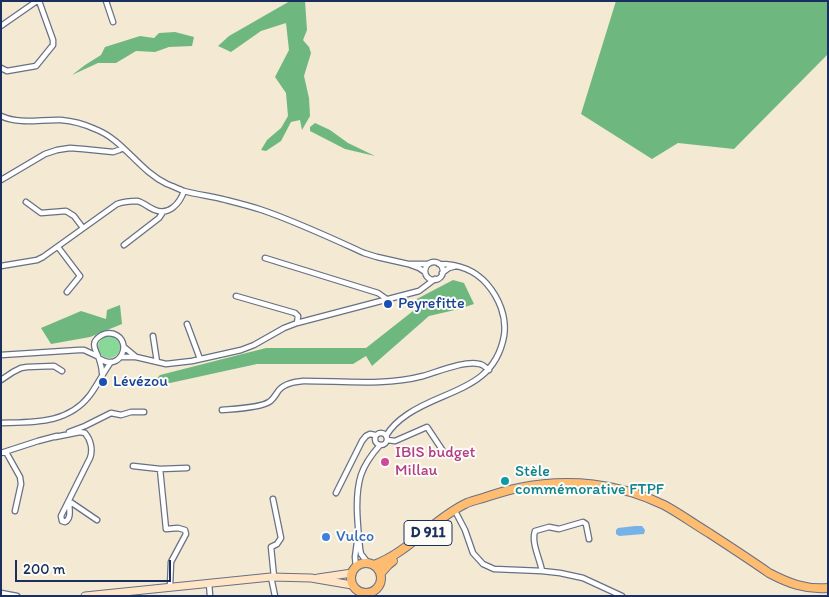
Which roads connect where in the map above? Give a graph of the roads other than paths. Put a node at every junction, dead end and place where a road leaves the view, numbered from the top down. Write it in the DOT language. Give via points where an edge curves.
graph roads {
  1 [pos="38,1"];
  2 [pos="106,1"];
  3 [pos="113,22"];
  4 [pos="1,26"];
  5 [pos="1,68"];
  6 [pos="1,116"];
  7 [pos="123,148"];
  8 [pos="1,180"];
  9 [pos="184,191"];
  10 [pos="26,202"];
  11 [pos="163,212"];
  12 [pos="83,228"];
  13 [pos="124,244"];
  14 [pos="58,247"];
  15 [pos="266,258"];
  16 [pos="408,264"];
  17 [pos="428,264"];
  18 [pos="439,264"];
  19 [pos="1,266"];
  20 [pos="460,266"];
  21 [pos="426,274"];
  22 [pos="442,274"];
  23 [pos="435,279"];
  24 [pos="425,287"];
  25 [pos="67,292"];
  26 [pos="236,296"];
  27 [pos="388,300"];
  28 [pos="297,323"];
  29 [pos="187,324"];
  30 [pos="153,336"];
  31 [pos="95,343"];
  32 [pos="124,347"];
  33 [pos="84,350"];
  34 [pos="1,355"];
  35 [pos="98,357"];
  36 [pos="120,357"];
  37 [pos="136,357"];
  38 [pos="200,359"];
  39 [pos="111,362"];
  40 [pos="157,362"];
  41 [pos="489,370"];
  42 [pos="62,372"];
  43 [pos="102,373"];
  44 [pos="1,380"];
  45 [pos="222,410"];
  46 [pos="144,412"];
  47 [pos="1,423"];
  48 [pos="375,435"];
  49 [pos="385,436"];
  50 [pos="55,437"];
  51 [pos="378,444"];
  52 [pos="443,451"];
  53 [pos="4,452"];
  54 [pos="133,466"];
  55 [pos="187,468"];
  56 [pos="160,469"];
  57 [pos="336,493"];
  58 [pos="273,499"];
  59 [pos="15,511"];
  60 [pos="455,511"];
  61 [pos="97,520"];
  62 [pos="358,528"];
  63 [pos="589,539"];
  64 [pos="371,564"];
  65 [pos="354,570"];
  66 [pos="542,571"];
  67 [pos="381,573"];
  68 [pos="272,577"];
  69 [pos="311,578"];
  70 [pos="209,583"];
  71 [pos="352,585"];
  72 [pos="170,586"];
  73 [pos="828,588"];
  74 [pos="1,593"];
  75 [pos="375,593"];
  76 [pos="364,595"];
  77 [pos="17,596"];
  78 [pos="85,596"];
  79 [pos="210,596"];
  80 [pos="275,596"];
  81 [pos="622,596"];
  1 -- 4 [label="street"];
  1 -- 5 [label="street" via="53,45 36,66 7,71"];
  2 -- 3 [label="street"];
  6 -- 7 [label="street" via="24,122 61,120 82,124"];
  7 -- 8 [label="street" via="113,152 84,148 57,150"];
  7 -- 9 [label="street" via="152,175"];
  9 -- 11 [label="street" via="178,204"];
  9 -- 16 [label="street" via="263,210 364,253"];
  10 -- 12 [label="street" via="41,212 66,210"];
  11 -- 12 [label="street" via="138,202 117,204"];
  11 -- 13 [label="street"];
  12 -- 14 [label="street"];
  14 -- 19 [label="street" via="37,260"];
  14 -- 25 [label="street" via="80,276"];
  15 -- 27 [label="street" via="378,293"];
  16 -- 17 [label="street"];
  16 -- 21 [label="street"];
  17 -- 18 [label="street"];
  17 -- 21 [label="street"];
  18 -- 20 [label="street"];
  18 -- 22 [label="street"];
  20 -- 22 [label="street" via="449,268"];
  20 -- 41 [label="street" via="483,280 502,310 502,347"];
  21 -- 23 [label="street"];
  21 -- 24 [label="street"];
  22 -- 23 [label="street"];
  23 -- 24 [label="street"];
  24 -- 27 [label="street"];
  26 -- 28 [label="street" via="295,313"];
  27 -- 28 [label="street"];
  28 -- 38 [label="street" via="241,350"];
  29 -- 38 [label="street"];
  30 -- 40 [label="street"];
  31 -- 32 [label="street" via="102,335 111,333 121,340"];
  31 -- 33 [label="street"];
  31 -- 35 [label="street"];
  32 -- 36 [label="street"];
  32 -- 37 [label="street"];
  33 -- 34 [label="street"];
  33 -- 35 [label="street"];
  35 -- 39 [label="street"];
  35 -- 43 [label="street"];
  36 -- 37 [label="street"];
  36 -- 39 [label="street"];
  37 -- 40 [label="street"];
  38 -- 40 [label="street" via="166,364"];
  39 -- 43 [label="street"];
  41 -- 45 [label="street" via="473,364 398,381 304,381 285,385 269,402 261,405"];
  41 -- 49 [label="street" via="468,385 418,408"];
  42 -- 44 [label="street" via="54,366 27,367"];
  43 -- 47 [label="street" via="88,397 64,415 41,422"];
  46 -- 50 [label="street" via="111,412"];
  48 -- 49 [label="street"];
  48 -- 51 [label="street"];
  48 -- 57 [label="street" via="370,434 362,441"];
  49 -- 51 [label="street" via="383,444"];
  49 -- 52 [label="street" via="395,441 427,427"];
  50 -- 53 [label="street"];
  50 -- 61 [label="street" via="80,432 85,433 90,441 90,458 69,501"];
  51 -- 62 [label="street" via="359,484"];
  53 -- 59 [label="street" via="20,477"];
  54 -- 56 [label="street"];
  55 -- 56 [label="street"];
  56 -- 72 [label="street" via="166,528 185,530 186,534 171,562"];
  58 -- 68 [label="street" via="280,538 271,547"];
  60 -- 64 [label="main road, D 911" via="437,521 394,556"];
  60 -- 66 [label="street" via="473,553 483,564 494,569"];
  60 -- 67 [label="main road, D 911"];
  60 -- 73 [label="main road, D 911" via="471,506 480,498 509,490 544,484 600,485 634,493 676,512 781,579 799,586"];
  62 -- 64 [label="street" via="361,554"];
  62 -- 65 [label="street"];
  63 -- 66 [label="street" via="583,522 535,531 534,540"];
  64 -- 65 [label="main road" via="362,564"];
  64 -- 67 [label="main road"];
  65 -- 69 [label="main road" via="342,575"];
  65 -- 71 [label="main road"];
  66 -- 81 [label="street" via="583,578"];
  67 -- 75 [label="main road" via="381,583"];
  68 -- 69 [label="main road"];
  68 -- 70 [label="main road"];
  68 -- 80 [label="street"];
  69 -- 71 [label="main road"];
  70 -- 72 [label="main road"];
  70 -- 79 [label="street"];
  71 -- 76 [label="main road"];
  72 -- 78 [label="main road"];
  74 -- 77 [label="street"];
  75 -- 76 [label="main road"];
}
